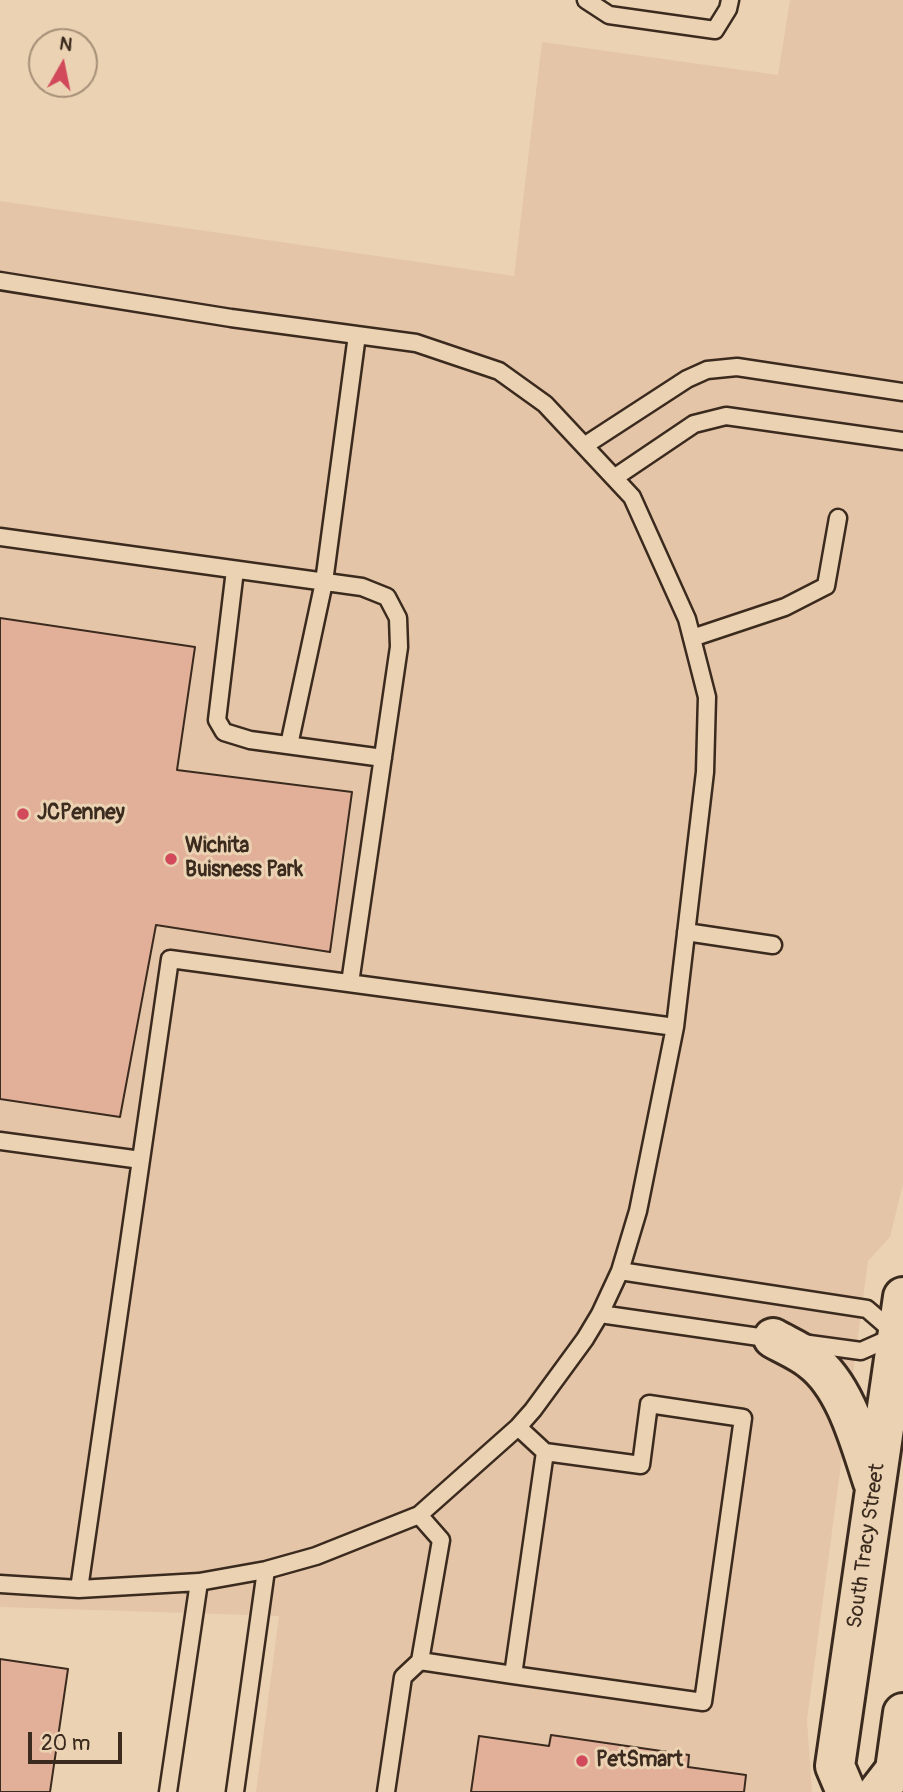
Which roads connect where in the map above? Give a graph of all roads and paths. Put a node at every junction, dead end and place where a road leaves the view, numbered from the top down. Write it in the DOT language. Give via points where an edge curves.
graph roads {
  1 [pos="586,0"];
  2 [pos="730,0"];
  3 [pos="0,281"];
  4 [pos="357,335"];
  5 [pos="903,392"];
  6 [pos="903,442"];
  7 [pos="584,446"];
  8 [pos="614,478"];
  9 [pos="838,518"];
  10 [pos="0,537"];
  11 [pos="235,570"];
  12 [pos="324,582"];
  13 [pos="692,638"];
  14 [pos="289,745"];
  15 [pos="383,758"];
  16 [pos="686,932"];
  17 [pos="773,945"];
  18 [pos="350,983"];
  19 [pos="675,1027"];
  20 [pos="0,1141"];
  21 [pos="141,1160"];
  22 [pos="620,1271"];
  23 [pos="903,1297"];
  24 [pos="600,1314"];
  25 [pos="897,1335"];
  26 [pos="773,1338"];
  27 [pos="518,1427"];
  28 [pos="545,1452"];
  29 [pos="875,1489"];
  30 [pos="419,1515"];
  31 [pos="266,1570"];
  32 [pos="199,1582"];
  33 [pos="0,1584"];
  34 [pos="79,1589"];
  35 [pos="420,1661"];
  36 [pos="513,1675"];
  37 [pos="903,1713"];
  38 [pos="168,1792"];
  39 [pos="235,1792"];
  40 [pos="386,1792"];
  41 [pos="846,1792"];
  42 [pos="878,1792"];
  1 -- 2 [label="lane" via="609,15 715,30"];
  3 -- 4 [label="lane"];
  4 -- 7 [label="lane" via="416,343 499,371 545,404"];
  4 -- 12 [label="lane"];
  5 -- 7 [label="lane" via="737,366 707,370"];
  6 -- 8 [label="lane" via="726,416 694,424"];
  7 -- 8 [label="lane"];
  8 -- 13 [label="lane" via="632,497"];
  9 -- 13 [label="lane" via="826,586 785,607"];
  10 -- 11 [label="lane"];
  11 -- 12 [label="lane"];
  11 -- 14 [label="lane" via="217,720 223,732"];
  12 -- 14 [label="lane"];
  12 -- 15 [label="lane" via="362,587 387,597 398,618 399,648"];
  13 -- 16 [label="lane" via="707,697 705,772"];
  14 -- 15 [label="lane"];
  15 -- 18 [label="lane"];
  16 -- 17 [label="lane"];
  16 -- 19 [label="lane"];
  18 -- 19 [label="lane"];
  18 -- 21 [label="lane" via="170,959"];
  19 -- 22 [label="lane" via="638,1211"];
  20 -- 21 [label="lane"];
  21 -- 34 [label="lane"];
  22 -- 24 [label="lane"];
  22 -- 25 [label="lane" via="867,1309"];
  23 -- 25 [label="street, South Tracy Street"];
  24 -- 26 [label="lane"];
  24 -- 27 [label="lane"];
  25 -- 26 [label="lane" via="861,1351"];
  25 -- 29 [label="street, South Tracy Street"];
  26 -- 29 [label="street" via="813,1361 840,1393"];
  27 -- 28 [label="lane"];
  27 -- 30 [label="lane"];
  28 -- 36 [label="lane"];
  28 -- 36 [label="lane" via="640,1465 649,1404 744,1418 703,1702"];
  29 -- 41 [label="street, South Tracy Street" via="835,1766"];
  30 -- 31 [label="lane" via="316,1556"];
  30 -- 35 [label="lane" via="441,1540"];
  31 -- 32 [label="lane"];
  31 -- 39 [label="lane"];
  32 -- 34 [label="lane"];
  32 -- 38 [label="lane"];
  33 -- 34 [label="lane"];
  35 -- 36 [label="lane"];
  35 -- 40 [label="lane" via="403,1677"];
  37 -- 42 [label="street" via="895,1770"];
}
